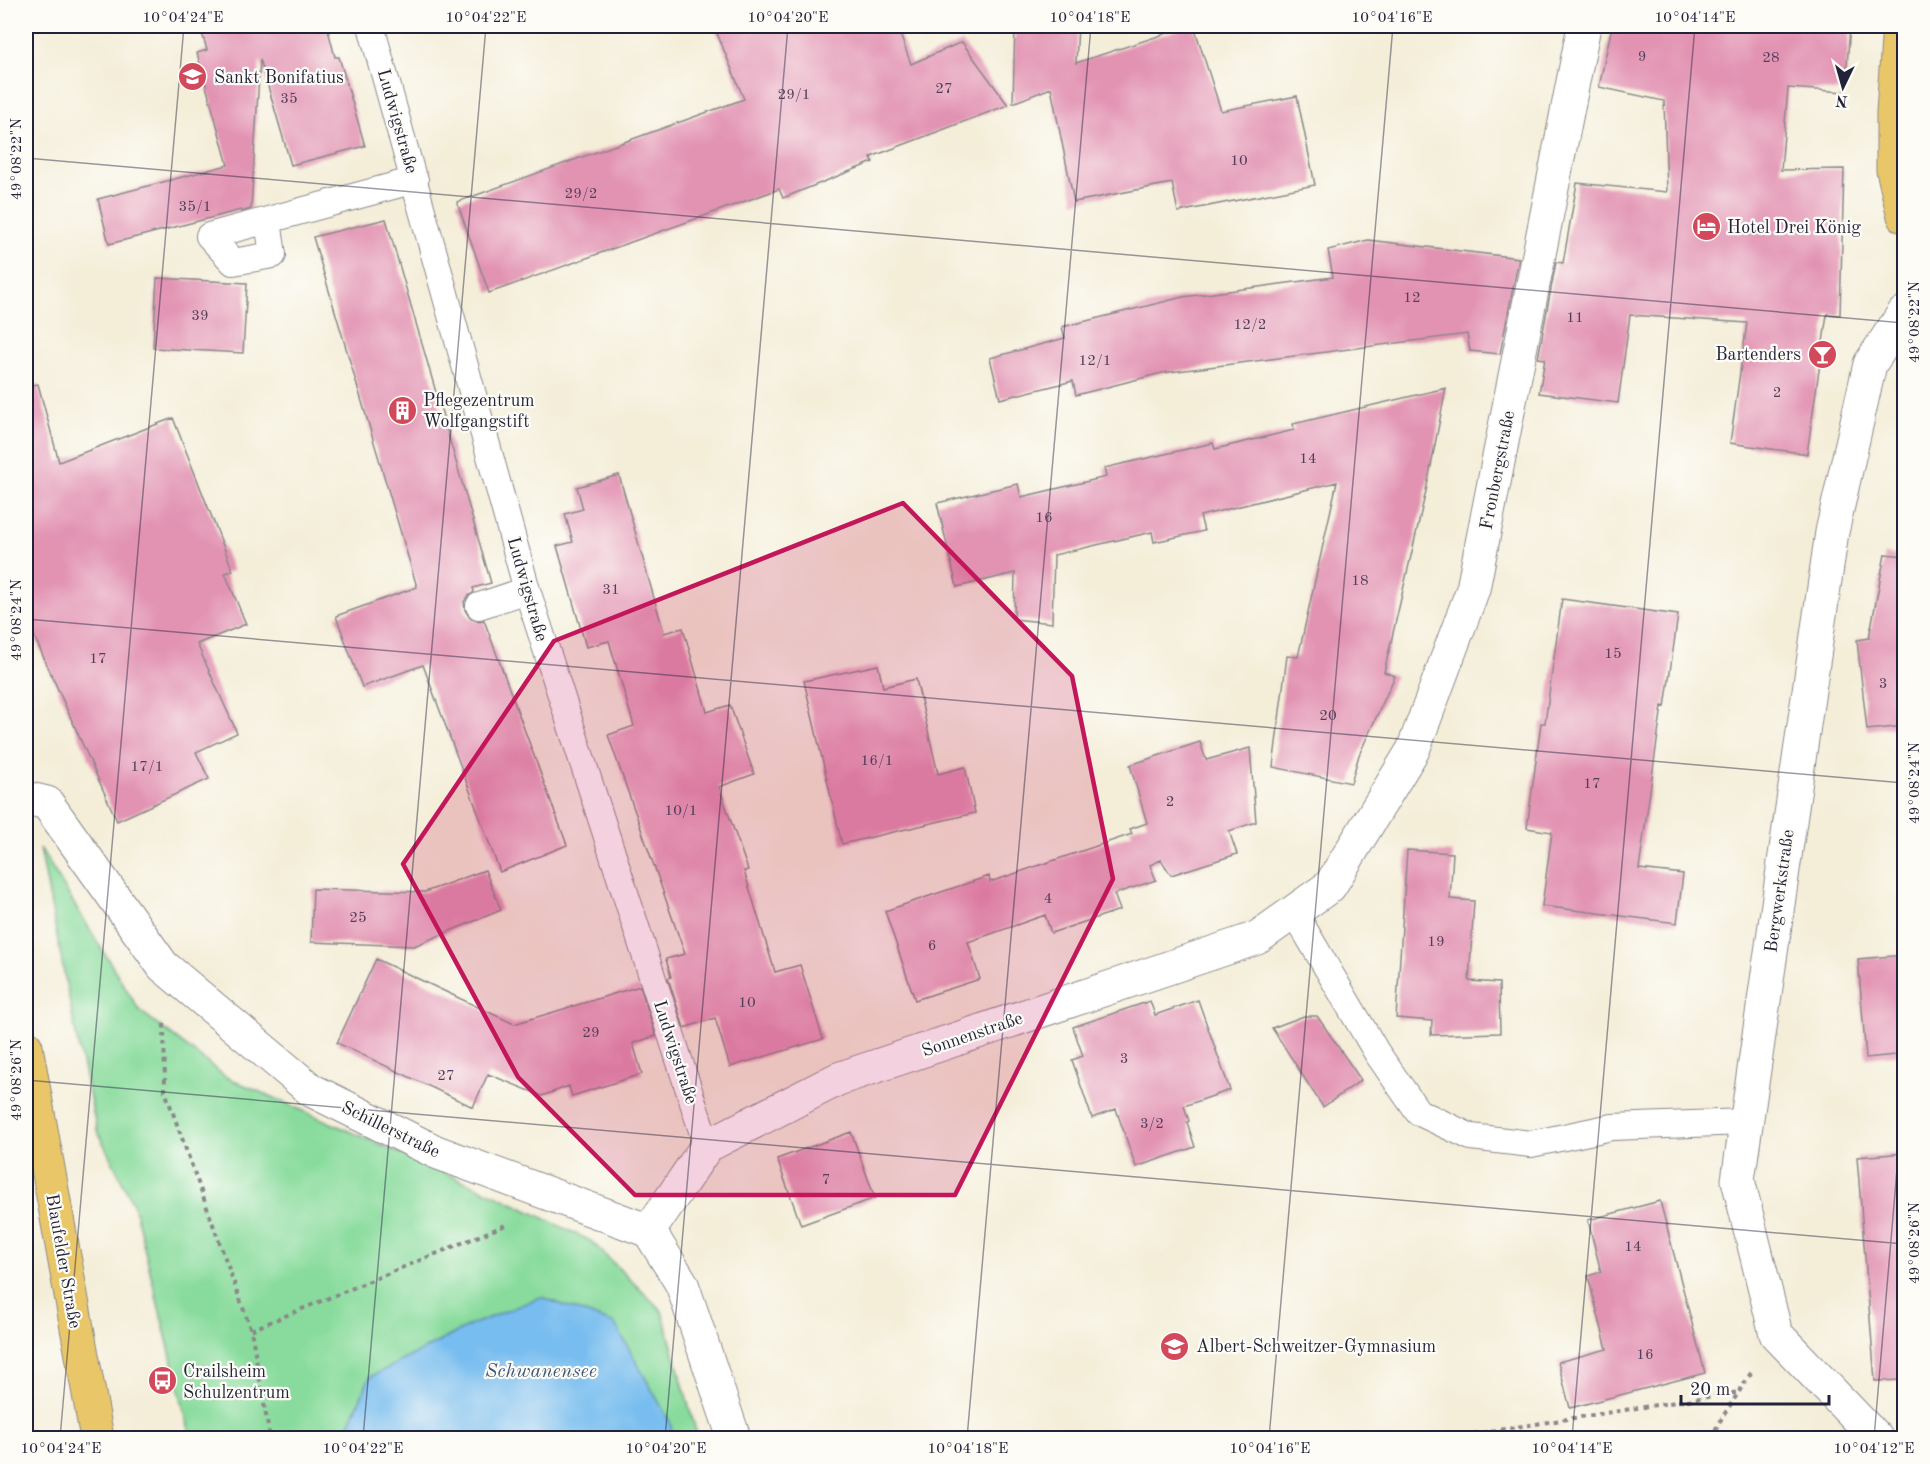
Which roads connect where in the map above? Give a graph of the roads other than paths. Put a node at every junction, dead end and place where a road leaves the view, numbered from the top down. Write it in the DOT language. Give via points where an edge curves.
graph roads {
  1 [pos="371,26"];
  2 [pos="1584,26"];
  3 [pos="1899,26"];
  4 [pos="415,180"];
  5 [pos="1905,216"];
  6 [pos="268,222"];
  7 [pos="1905,313"];
  8 [pos="527,590"];
  9 [pos="479,606"];
  10 [pos="26,798"];
  11 [pos="1330,886"];
  12 [pos="1294,912"];
  13 [pos="26,1047"];
  14 [pos="1745,1122"];
  15 [pos="707,1146"];
  16 [pos="35,1157"];
  17 [pos="649,1231"];
  18 [pos="97,1438"];
  19 [pos="734,1438"];
  20 [pos="1876,1438"];
  1 -- 4 [label="lane, Ludwigstraße"];
  2 -- 11 [label="street, Fronbergstraße" via="1473,589 1413,750"];
  3 -- 5 [label="main road" via="1893,170"];
  4 -- 6 [label="lane"];
  4 -- 8 [label="lane, Ludwigstraße"];
  7 -- 14 [label="street, Bergwerkstraße" via="1870,364 1832,532"];
  8 -- 9 [label="lane"];
  8 -- 15 [label="lane, Ludwigstraße"];
  10 -- 17 [label="street, Schillerstraße" via="47,803 163,966 311,1090 436,1152"];
  11 -- 12 [label="street, Sonnenstraße"];
  12 -- 14 [label="lane" via="1377,1053 1418,1112 1471,1137 1531,1144 1612,1127"];
  12 -- 15 [label="street, Sonnenstraße" via="1257,938 838,1079"];
  13 -- 16 [label="main road, Blaufelder Straße"];
  14 -- 20 [label="street, Bergwerkstraße" via="1738,1180 1776,1334"];
  15 -- 17 [label="street, Sonnenstraße"];
  16 -- 18 [label="main road, Blaufelder Straße"];
  17 -- 19 [label="street" via="682,1284"];
}
